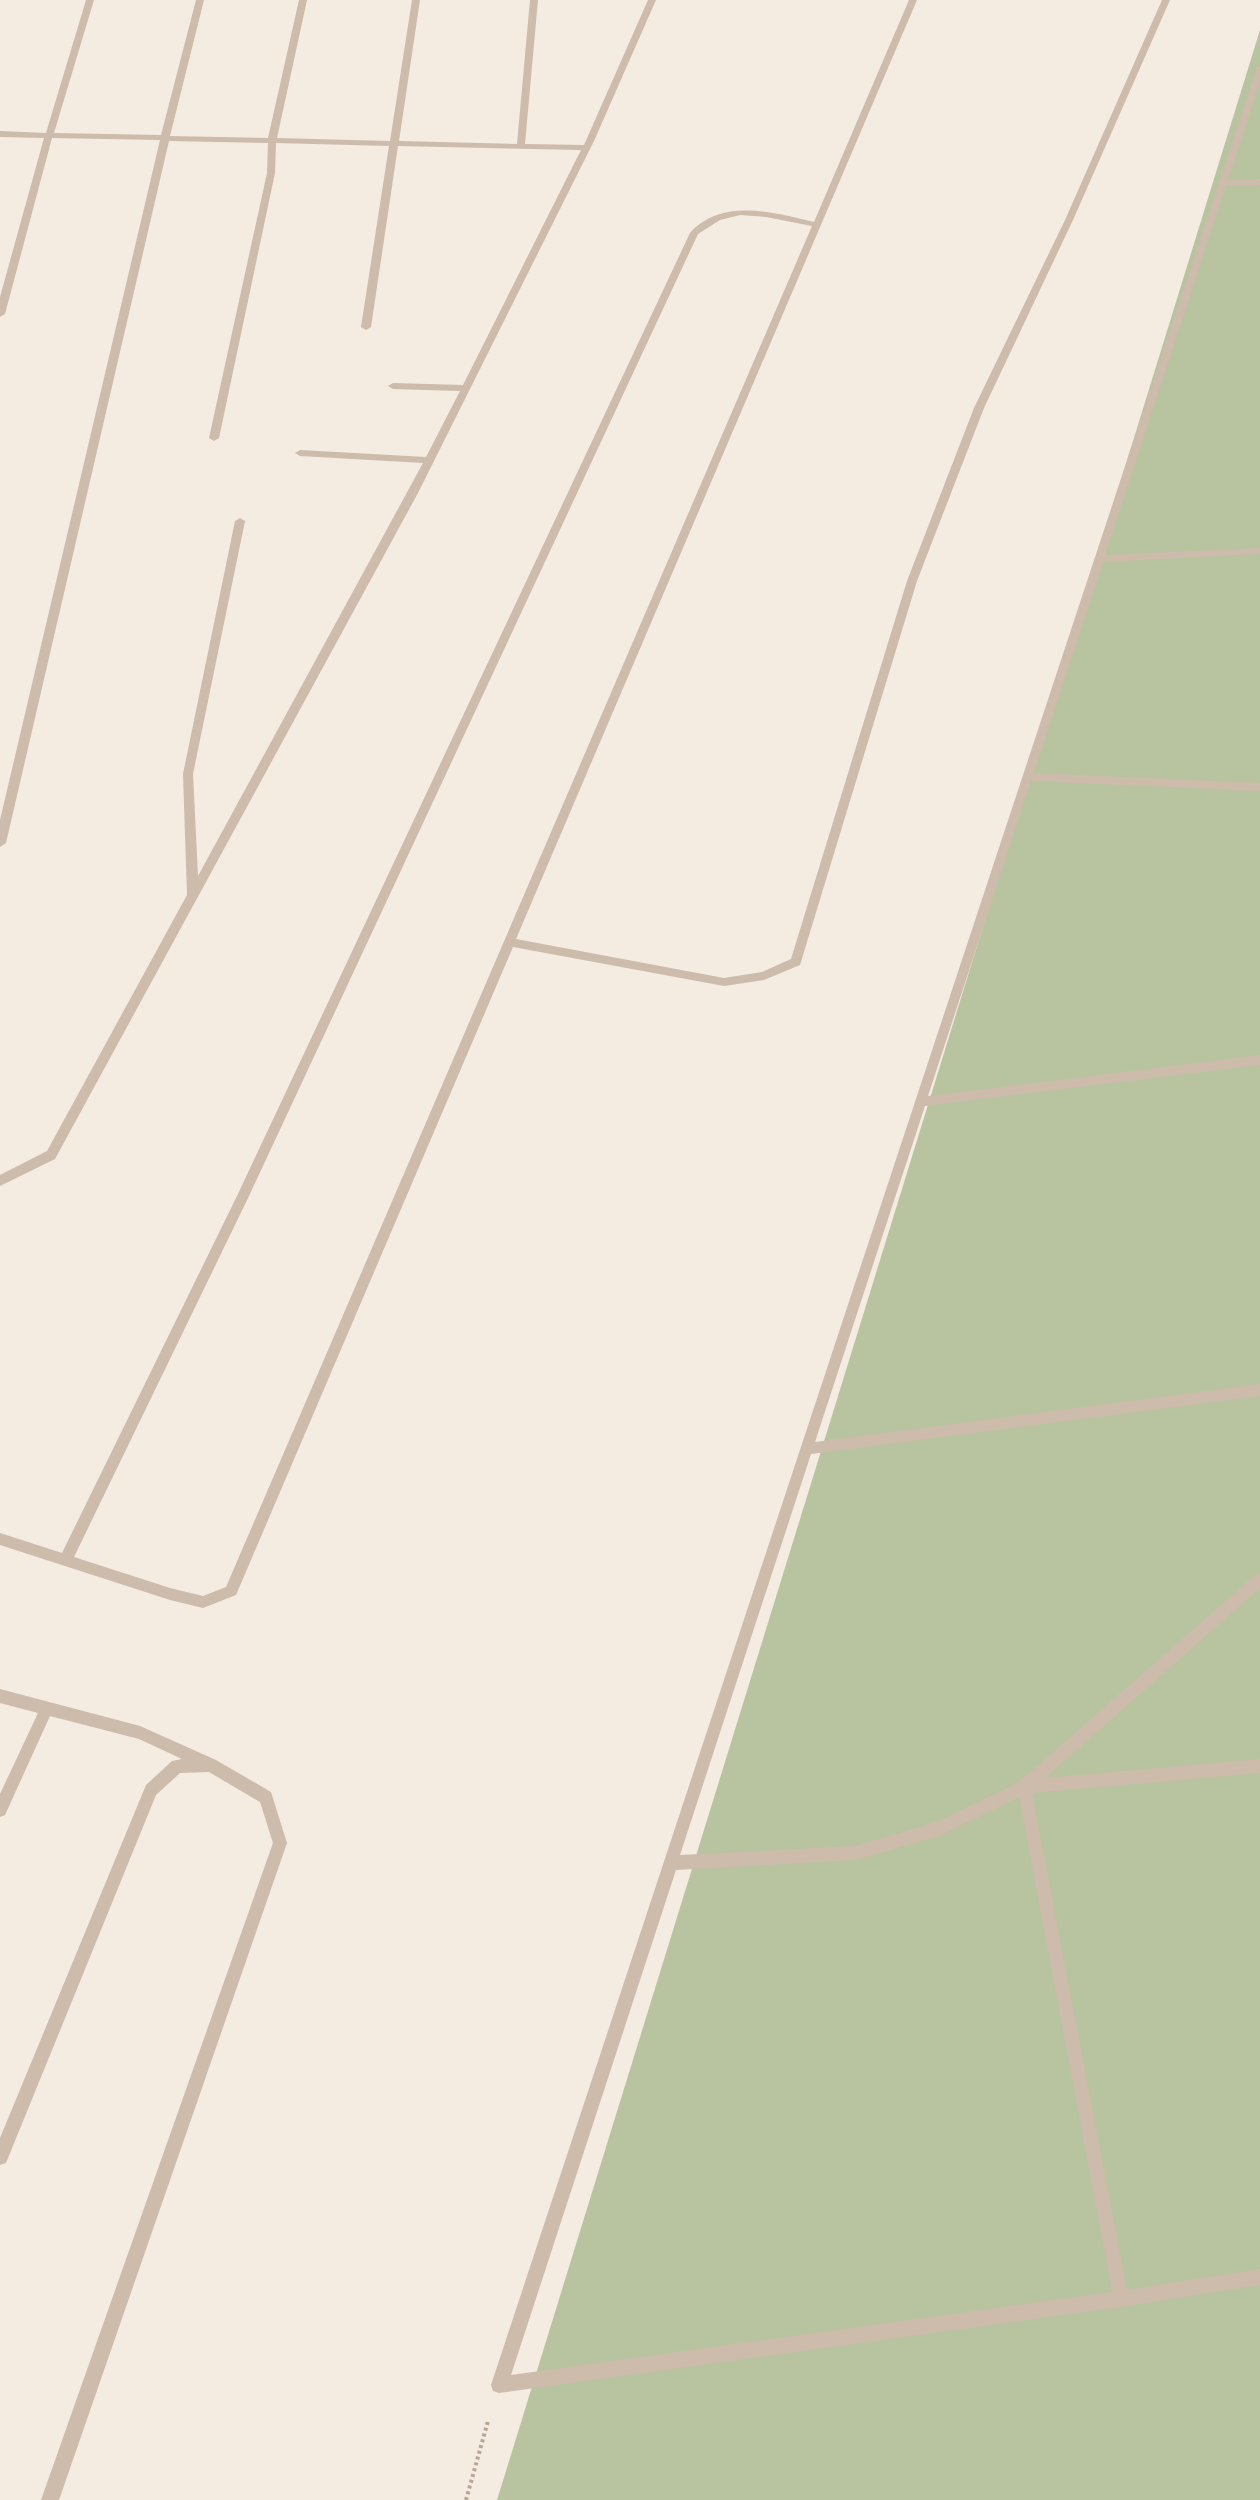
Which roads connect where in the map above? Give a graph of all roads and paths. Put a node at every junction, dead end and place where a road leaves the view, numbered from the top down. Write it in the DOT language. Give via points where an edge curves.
graph roads {
  1 [pos="90,0"];
  2 [pos="200,0"];
  3 [pos="303,0"];
  4 [pos="416,0"];
  5 [pos="534,0"];
  6 [pos="652,0"];
  7 [pos="913,0"];
  8 [pos="1166,0"];
  9 [pos="1260,69"];
  10 [pos="0,134"];
  11 [pos="49,135"];
  12 [pos="165,138"];
  13 [pos="272,140"];
  14 [pos="393,143"];
  15 [pos="521,146"];
  16 [pos="586,148"];
  17 [pos="1260,182"];
  18 [pos="1223,183"];
  19 [pos="817,225"];
  20 [pos="0,314"];
  21 [pos="366,327"];
  22 [pos="393,386"];
  23 [pos="466,388"];
  24 [pos="214,438"];
  25 [pos="300,453"];
  26 [pos="429,460"];
  27 [pos="240,521"];
  28 [pos="1260,551"];
  29 [pos="1100,559"];
  30 [pos="1028,777"];
  31 [pos="1260,787"];
  32 [pos="0,843"];
  33 [pos="193,896"];
  34 [pos="509,942"];
  35 [pos="1260,1060"];
  36 [pos="921,1102"];
  37 [pos="0,1181"];
  38 [pos="1260,1390"];
  39 [pos="807,1449"];
  40 [pos="0,1539"];
  41 [pos="66,1560"];
  42 [pos="1260,1579"];
  43 [pos="0,1696"];
  44 [pos="47,1708"];
  45 [pos="212,1765"];
  46 [pos="1260,1766"];
  47 [pos="1024,1787"];
  48 [pos="0,1810"];
  49 [pos="672,1863"];
  50 [pos="0,2157"];
  51 [pos="1260,2277"];
  52 [pos="1121,2299"];
  53 [pos="499,2385"];
  54 [pos="50,2500"];
  55 [pos="466,2500"];
  1 -- 11 [label="lane"];
  2 -- 12 [label="lane"];
  3 -- 13 [label="lane"];
  4 -- 14 [label="lane"];
  5 -- 15 [label="lane"];
  6 -- 16 [label="lane"];
  7 -- 19 [label="lane"];
  8 -- 34 [label="lane" via="1069,220 980,408 912,581 796,962 764,976 724,982"];
  9 -- 18 [label="lane"];
  10 -- 11 [label="lane"];
  11 -- 12 [label="lane"];
  11 -- 20 [label="lane"];
  12 -- 13 [label="lane"];
  12 -- 32 [label="lane"];
  13 -- 14 [label="lane"];
  13 -- 24 [label="lane" via="271,173"];
  14 -- 15 [label="lane"];
  14 -- 21 [label="lane"];
  15 -- 16 [label="lane"];
  16 -- 23 [label="lane"];
  17 -- 18 [label="lane"];
  18 -- 29 [label="lane"];
  19 -- 34 [label="lane"];
  19 -- 41 [label="lane" via="758,213 736,214 718,217 694,233 243,1196"];
  22 -- 23 [label="lane"];
  23 -- 26 [label="lane"];
  25 -- 26 [label="lane"];
  26 -- 33 [label="lane"];
  27 -- 33 [label="lane" via="188,774"];
  28 -- 29 [label="lane"];
  29 -- 30 [label="lane"];
  30 -- 31 [label="lane"];
  30 -- 36 [label="lane"];
  33 -- 37 [label="lane" via="52,1155"];
  34 -- 41 [label="lane" via="231,1591 203,1602"];
  35 -- 36 [label="lane"];
  36 -- 39 [label="lane"];
  38 -- 39 [label="lane"];
  39 -- 49 [label="lane"];
  40 -- 41 [label="lane"];
  42 -- 47 [label="lane"];
  43 -- 44 [label="lane"];
  44 -- 45 [label="lane" via="140,1733"];
  44 -- 48 [label="lane"];
  45 -- 50 [label="lane" via="176,1766 151,1790"];
  45 -- 54 [label="lane" via="266,1797 280,1843"];
  46 -- 47 [label="lane"];
  47 -- 49 [label="lane" via="939,1829 855,1852"];
  47 -- 52 [label="lane"];
  49 -- 53 [label="lane"];
  51 -- 52 [label="lane"];
  52 -- 53 [label="lane"];
  53 -- 55 [label="path"];
}
